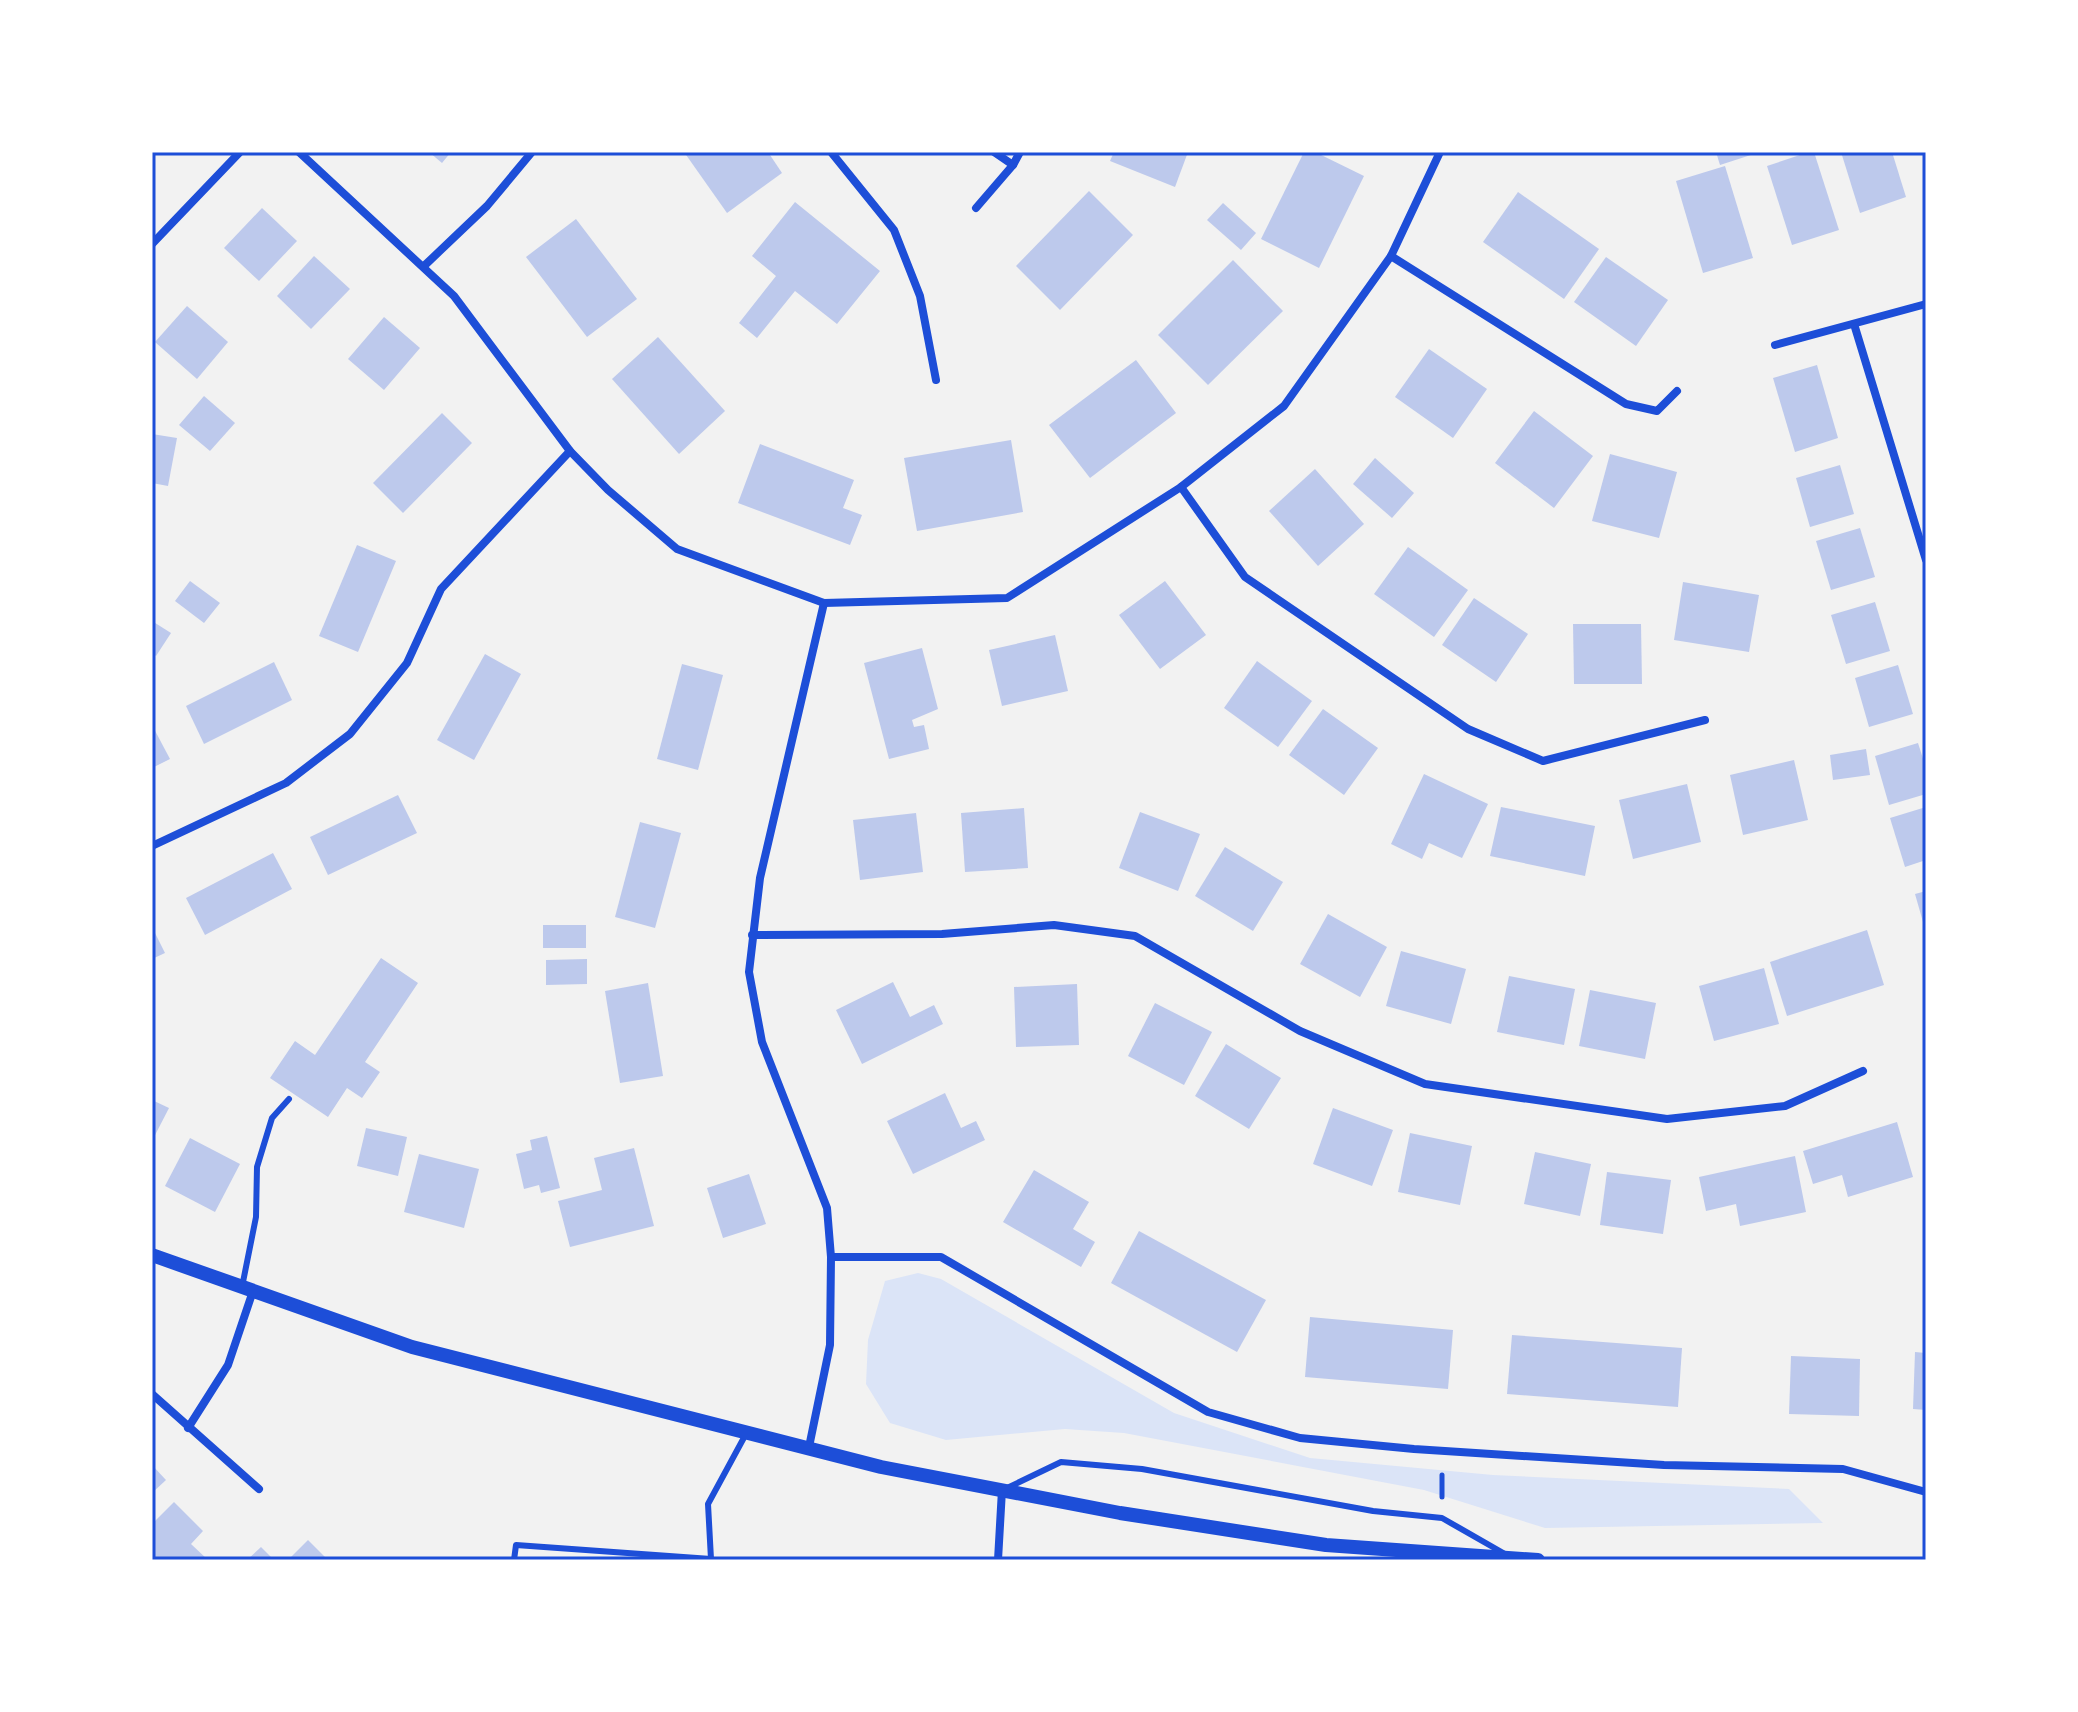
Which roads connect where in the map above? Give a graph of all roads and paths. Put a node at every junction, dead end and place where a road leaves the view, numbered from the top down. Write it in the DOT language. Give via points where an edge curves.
graph roads {
  1 [pos="240,152"];
  2 [pos="299,152"];
  3 [pos="532,152"];
  4 [pos="831,152"];
  5 [pos="994,152"];
  6 [pos="1020,152"];
  7 [pos="1440,152"];
  8 [pos="1013,165"];
  9 [pos="976,208"];
  10 [pos="152,244"];
  11 [pos="1391,256"];
  12 [pos="424,266"];
  13 [pos="1926,304"];
  14 [pos="1854,324"];
  15 [pos="1775,345"];
  16 [pos="936,380"];
  17 [pos="1677,391"];
  18 [pos="570,451"];
  19 [pos="1181,487"];
  20 [pos="1926,560"];
  21 [pos="824,603"];
  22 [pos="1705,720"];
  23 [pos="152,846"];
  24 [pos="752,935"];
  25 [pos="1863,1071"];
  26 [pos="289,1099"];
  27 [pos="152,1255"];
  28 [pos="831,1257"];
  29 [pos="248,1289"];
  30 [pos="152,1394"];
  31 [pos="188,1428"];
  32 [pos="747,1432"];
  33 [pos="809,1447"];
  34 [pos="1442,1451"];
  35 [pos="259,1489"];
  36 [pos="1002,1490"];
  37 [pos="1926,1492"];
  38 [pos="1442,1518"];
  39 [pos="1513,1558"];
  40 [pos="711,1559"];
  41 [pos="514,1560"];
  42 [pos="998,1560"];
  43 [pos="1538,1560"];
  1 -- 10 [label="street"];
  2 -- 12 [label="street"];
  3 -- 12 [label="street" via="487,206"];
  4 -- 16 [label="street" via="894,230 920,296"];
  5 -- 8 [label="street"];
  6 -- 8 [label="street"];
  7 -- 11 [label="street"];
  8 -- 9 [label="street"];
  11 -- 17 [label="street" via="1626,404 1657,411"];
  11 -- 19 [label="street" via="1284,406"];
  12 -- 18 [label="street" via="454,296"];
  13 -- 14 [label="street"];
  14 -- 15 [label="street"];
  14 -- 20 [label="street"];
  18 -- 21 [label="street" via="677,549"];
  18 -- 23 [label="street" via="441,589 407,663 350,734 286,783"];
  19 -- 21 [label="street" via="1007,598"];
  19 -- 22 [label="street" via="1245,577 1468,729 1543,761"];
  21 -- 24 [label="street" via="760,878"];
  24 -- 25 [label="street" via="942,934 1054,925 1135,936 1300,1031 1425,1084 1667,1119 1785,1106"];
  24 -- 28 [label="street" via="749,972 762,1042 827,1208"];
  26 -- 29 [label="lane" via="272,1118 257,1167"];
  27 -- 29 [label="street"];
  28 -- 33 [label="street" via="830,1345"];
  28 -- 34 [label="street" via="941,1257 1208,1412 1300,1438"];
  29 -- 31 [label="street" via="228,1365"];
  29 -- 32 [label="street" via="412,1347"];
  30 -- 31 [label="street"];
  31 -- 35 [label="street"];
  32 -- 33 [label="street"];
  32 -- 40 [label="lane" via="708,1504"];
  33 -- 36 [label="street"];
  34 -- 37 [label="street" via="1664,1465 1843,1469"];
  34 -- 38 [label="path"];
  36 -- 38 [label="lane" via="1061,1462 1142,1469 1373,1511"];
  36 -- 39 [label="street" via="1326,1545"];
  36 -- 42 [label="street"];
  38 -- 39 [label="lane"];
  39 -- 43 [label="street"];
  40 -- 41 [label="lane" via="516,1545"];
}
